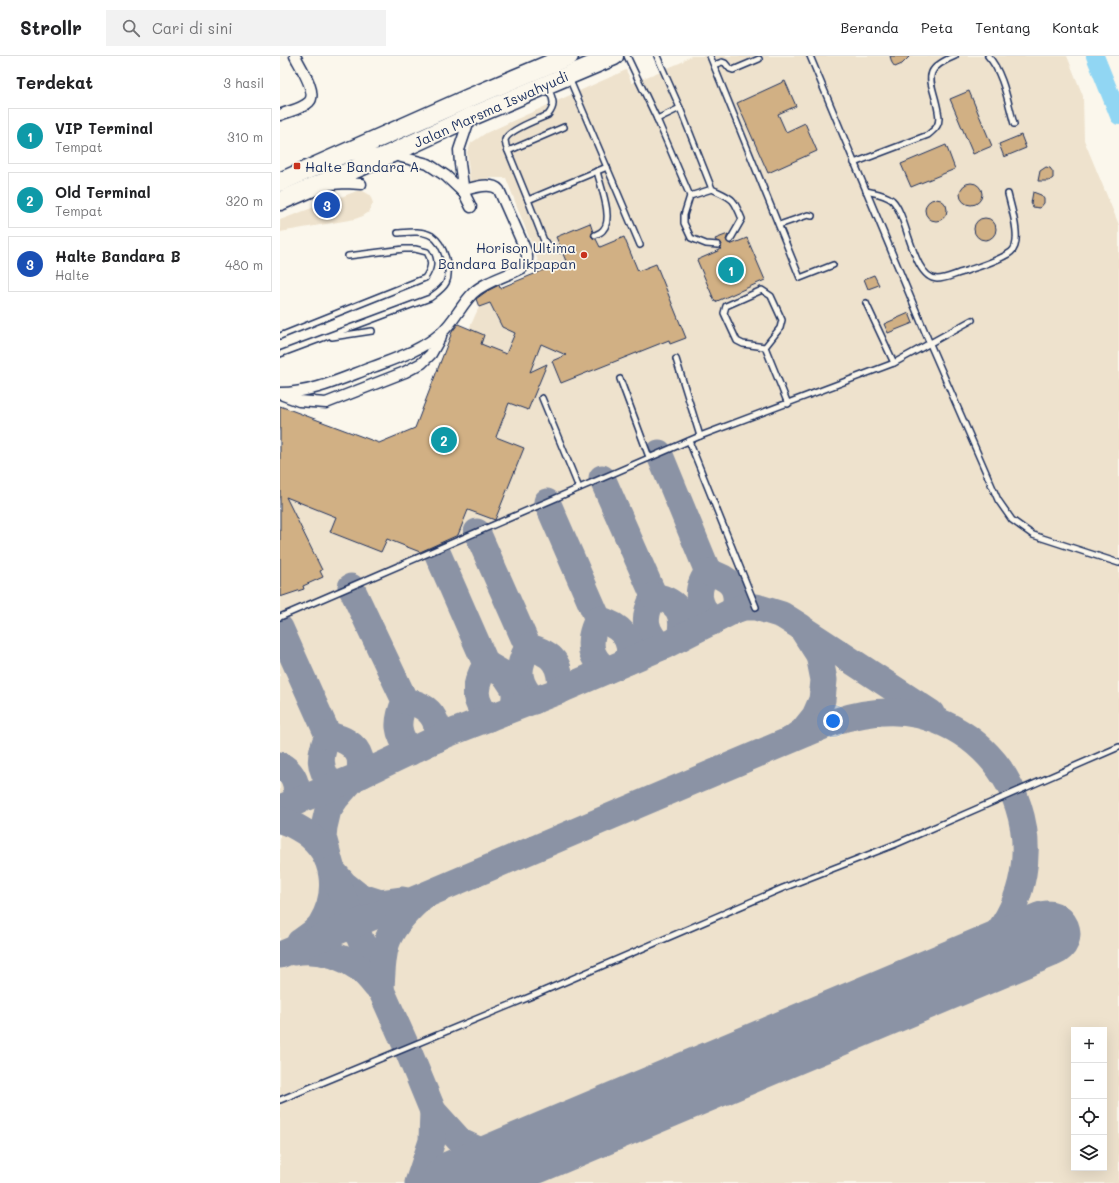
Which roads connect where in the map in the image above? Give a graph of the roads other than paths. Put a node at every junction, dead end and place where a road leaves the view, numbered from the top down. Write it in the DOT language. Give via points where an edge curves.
graph roads {
  1 [pos="295,56"];
  2 [pos="569,56"];
  3 [pos="614,56"];
  4 [pos="626,56"];
  5 [pos="657,56"];
  6 [pos="710,56"];
  7 [pos="810,56"];
  8 [pos="955,56"];
  9 [pos="988,56"];
  10 [pos="759,59"];
  11 [pos="714,65"];
  12 [pos="568,75"];
  13 [pos="547,83"];
  14 [pos="680,108"];
  15 [pos="280,115"];
  16 [pos="470,117"];
  17 [pos="657,119"];
  18 [pos="1014,124"];
  19 [pos="564,127"];
  20 [pos="508,151"];
  21 [pos="390,154"];
  22 [pos="340,155"];
  23 [pos="854,162"];
  24 [pos="607,167"];
  25 [pos="597,171"];
  26 [pos="280,182"];
  27 [pos="361,184"];
  28 [pos="317,186"];
  29 [pos="712,188"];
  30 [pos="866,191"];
  31 [pos="463,192"];
  32 [pos="1008,194"];
  33 [pos="690,196"];
  34 [pos="528,200"];
  35 [pos="280,201"];
  36 [pos="471,207"];
  37 [pos="812,216"];
  38 [pos="779,225"];
  39 [pos="398,233"];
  40 [pos="595,235"];
  41 [pos="730,240"];
  42 [pos="640,245"];
  43 [pos="718,245"];
  44 [pos="562,250"];
  45 [pos="348,256"];
  46 [pos="833,265"];
  47 [pos="866,303"];
  48 [pos="972,320"];
  49 [pos="372,330"];
  50 [pos="443,332"];
  51 [pos="280,336"];
  52 [pos="322,338"];
  53 [pos="930,344"];
  54 [pos="765,347"];
  55 [pos="280,354"];
  56 [pos="676,359"];
  57 [pos="894,363"];
  58 [pos="620,379"];
  59 [pos="280,393"];
  60 [pos="542,398"];
  61 [pos="788,404"];
  62 [pos="700,436"];
  63 [pos="689,441"];
  64 [pos="650,457"];
  65 [pos="579,488"];
  66 [pos="1119,563"];
  67 [pos="756,607"];
  68 [pos="280,617"];
  69 [pos="1119,747"];
  70 [pos="280,1100"];
  1 -- 15 [label="street" via="312,90 312,98 305,105"];
  2 -- 22 [label="highway, Jalan Marsma Iswahyudi"];
  3 -- 12 [label="highway, Jalan Marsma Iswahyudi"];
  4 -- 17 [label="lane"];
  5 -- 14 [label="lane"];
  6 -- 11 [label="lane"];
  7 -- 23 [label="lane"];
  8 -- 23 [label="lane" via="934,67 930,75 930,84 940,118 937,128 928,134"];
  9 -- 18 [label="lane" via="993,61 1002,82"];
  10 -- 11 [label="lane" via="733,70 722,62"];
  11 -- 38 [label="lane"];
  12 -- 13 [label="highway, Jalan Marsma Iswahyudi"];
  12 -- 24 [label="lane"];
  13 -- 16 [label="highway, Jalan Marsma Iswahyudi"];
  13 -- 20 [label="lane" via="553,103 552,110 548,115 508,135 505,140"];
  14 -- 17 [label="lane"];
  14 -- 29 [label="lane"];
  16 -- 21 [label="highway, Jalan Marsma Iswahyudi"];
  16 -- 31 [label="street" via="459,150"];
  17 -- 33 [label="lane"];
  19 -- 20 [label="lane"];
  20 -- 34 [label="lane"];
  21 -- 22 [label="street"];
  21 -- 28 [label="highway, Jalan Marsma Iswahyudi"];
  21 -- 31 [label="street" via="428,164"];
  22 -- 26 [label="highway, Jalan Marsma Iswahyudi"];
  23 -- 30 [label="lane"];
  24 -- 25 [label="lane"];
  24 -- 42 [label="lane"];
  25 -- 34 [label="lane"];
  25 -- 40 [label="lane" via="607,216 606,226"];
  27 -- 28 [label="street"];
  28 -- 35 [label="highway, Jalan Marsma Iswahyudi"];
  29 -- 33 [label="lane"];
  29 -- 41 [label="lane" via="732,198 742,219"];
  30 -- 32 [label="lane" via="893,201 924,273 936,279 975,268 1008,255 1014,250 1015,230"];
  30 -- 53 [label="lane"];
  31 -- 36 [label="street"];
  31 -- 50 [label="street" via="496,186 526,251 527,262 522,268 474,292"];
  33 -- 43 [label="lane" via="684,223 691,238 706,244"];
  34 -- 44 [label="lane" via="544,242"];
  37 -- 38 [label="lane" via="808,215"];
  38 -- 46 [label="lane" via="800,278"];
  39 -- 52 [label="lane" via="411,232 432,236 448,262 446,284 430,298"];
  45 -- 51 [label="lane" via="415,249 427,252 432,264 425,278"];
  47 -- 57 [label="lane"];
  48 -- 53 [label="lane"];
  49 -- 52 [label="lane"];
  50 -- 59 [label="street" via="428,344 413,351 334,382 307,390"];
  50 -- 59 [label="street" via="431,354 422,363 326,403 299,401"];
  52 -- 55 [label="lane"];
  53 -- 57 [label="lane"];
  53 -- 66 [label="lane" via="998,500 1012,520 1033,535"];
  54 -- 54 [label="lane" via="737,341 724,313 726,306 762,290 771,296 782,320 780,328"];
  54 -- 61 [label="lane"];
  56 -- 62 [label="lane"];
  57 -- 61 [label="lane"];
  58 -- 64 [label="lane"];
  60 -- 65 [label="lane"];
  61 -- 62 [label="lane"];
  62 -- 63 [label="lane"];
  63 -- 64 [label="lane"];
  63 -- 67 [label="lane"];
  64 -- 65 [label="lane"];
  65 -- 68 [label="lane"];
  69 -- 70 [label="lane" via="896,844 783,888 532,996"];
}
